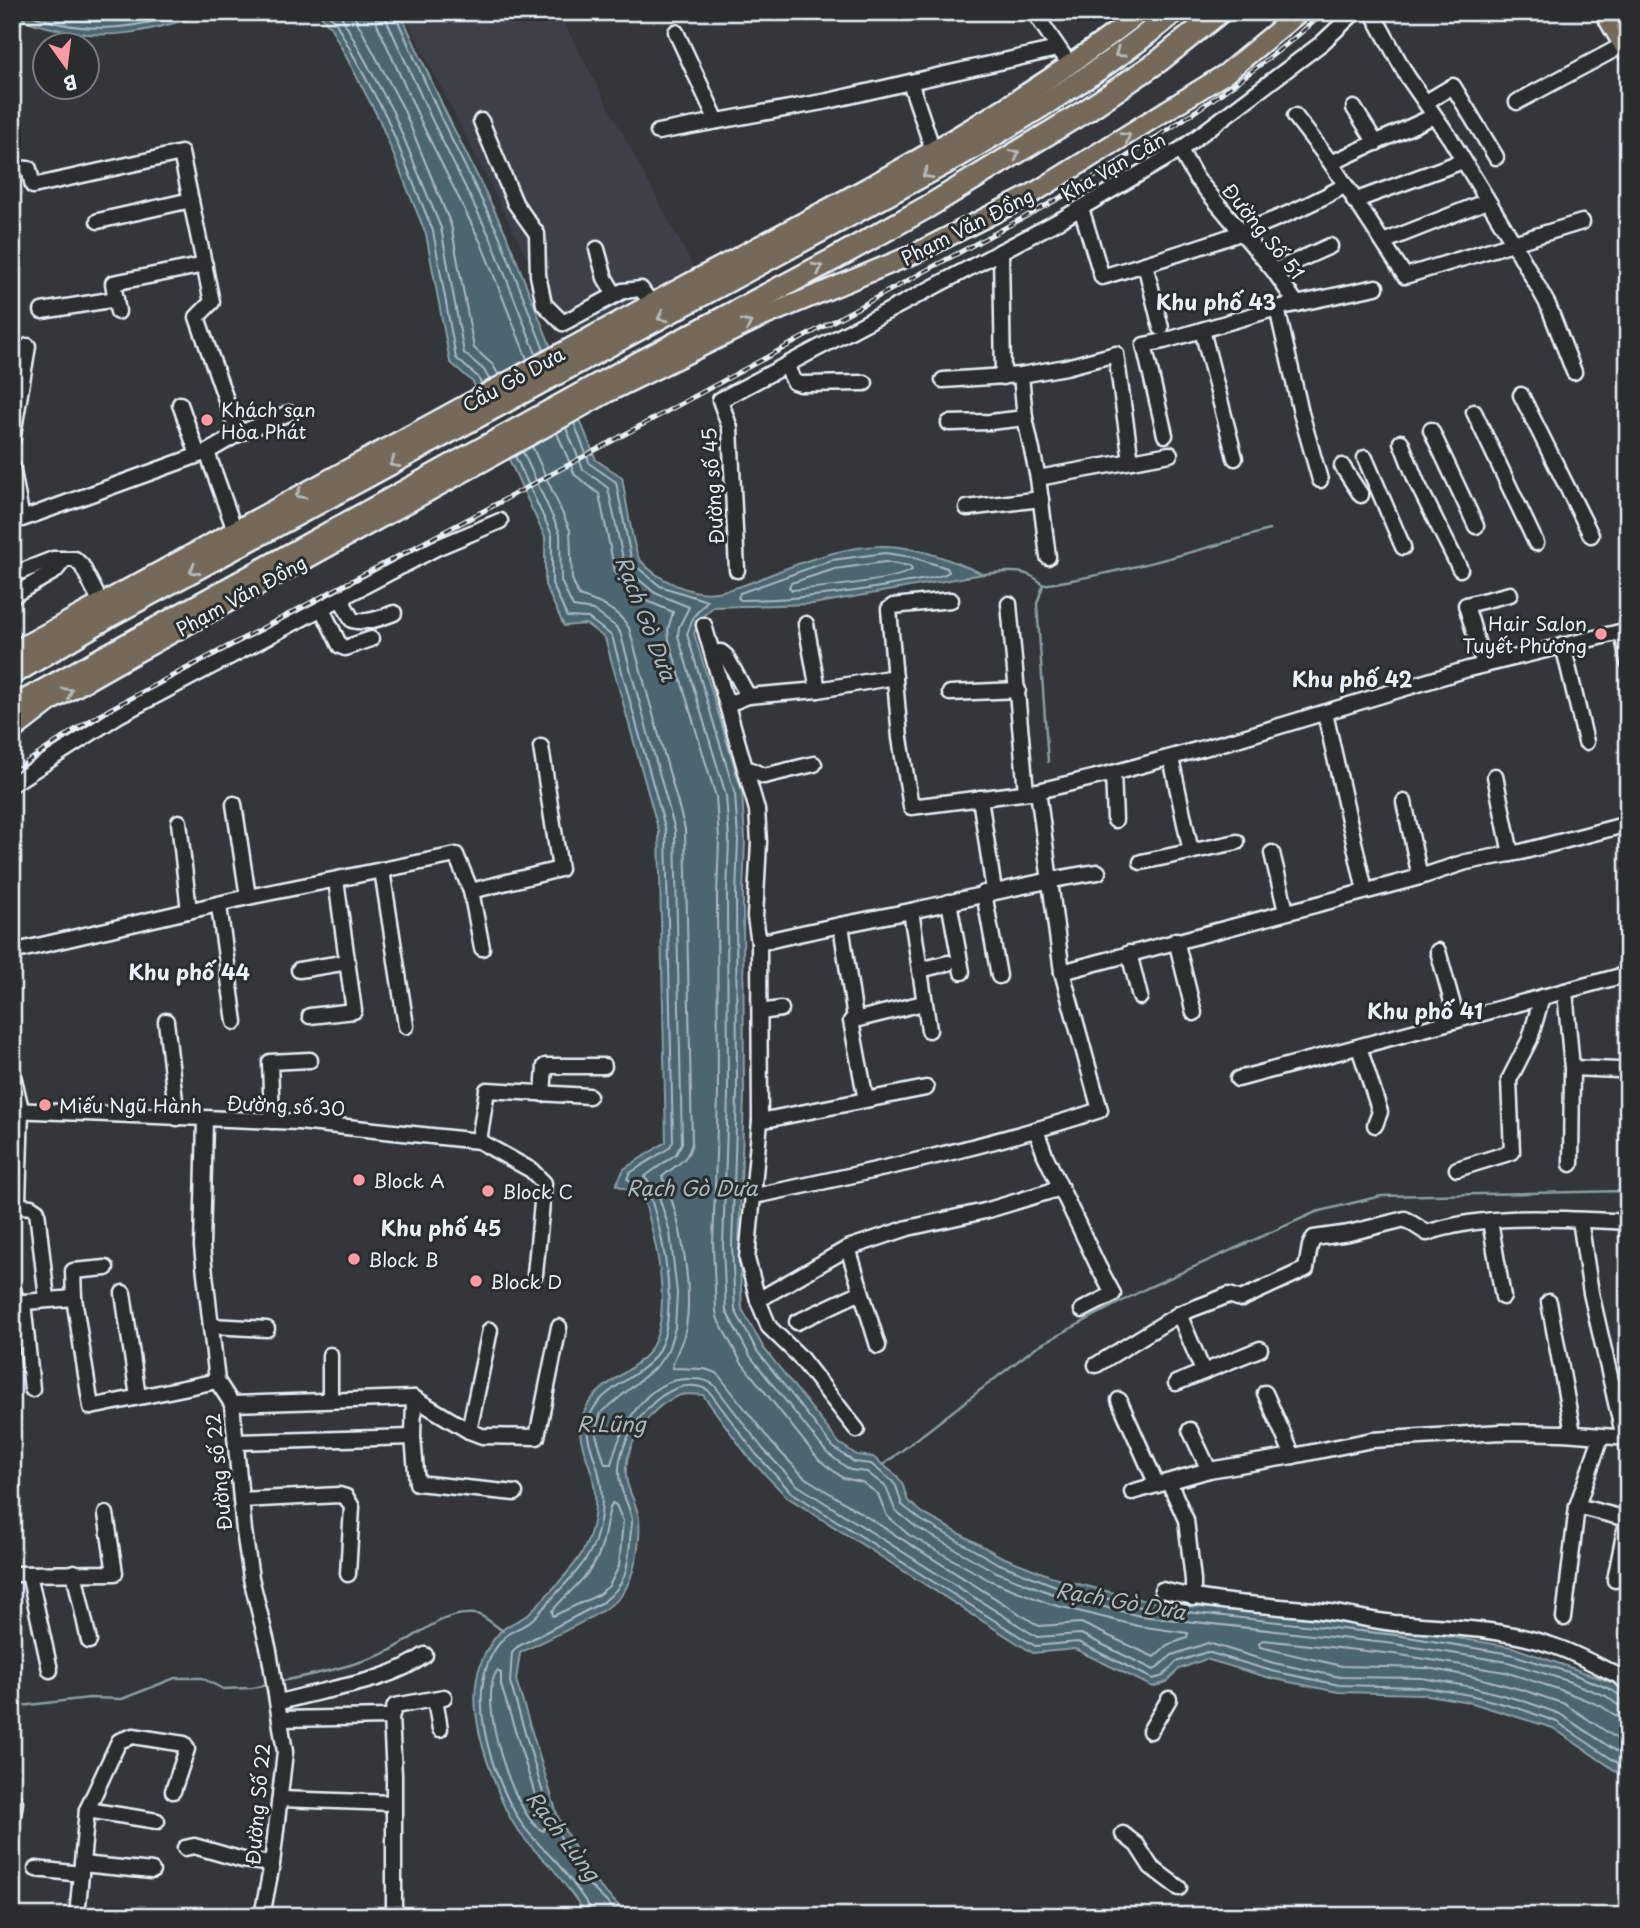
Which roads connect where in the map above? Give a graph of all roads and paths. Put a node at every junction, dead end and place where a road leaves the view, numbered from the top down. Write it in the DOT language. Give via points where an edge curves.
graph roads {
  1 [pos="1034,12"];
  2 [pos="1141,12"];
  3 [pos="1174,12"];
  4 [pos="1220,12"];
  5 [pos="1300,12"];
  6 [pos="1355,12"];
  7 [pos="1372,12"];
  8 [pos="1604,12"];
  9 [pos="676,32"];
  10 [pos="1057,49"];
  11 [pos="1625,49"];
  12 [pos="1070,65"];
  13 [pos="911,82"];
  14 [pos="1426,102"];
  15 [pos="1517,102"];
  16 [pos="1354,108"];
  17 [pos="1295,116"];
  18 [pos="1434,116"];
  19 [pos="481,121"];
  20 [pos="717,121"];
  21 [pos="658,132"];
  22 [pos="1376,143"];
  23 [pos="933,150"];
  24 [pos="1180,150"];
  25 [pos="1496,157"];
  26 [pos="1463,161"];
  27 [pos="1331,163"];
  28 [pos="12,168"];
  29 [pos="1344,186"];
  30 [pos="191,200"];
  31 [pos="1354,201"];
  32 [pos="1488,201"];
  33 [pos="1081,208"];
  34 [pos="98,221"];
  35 [pos="1582,222"];
  36 [pos="1241,231"];
  37 [pos="1383,242"];
  38 [pos="1513,242"];
  39 [pos="1331,246"];
  40 [pos="597,249"];
  41 [pos="1002,251"];
  42 [pos="1145,264"];
  43 [pos="205,265"];
  44 [pos="1274,271"];
  45 [pos="1376,287"];
  46 [pos="615,295"];
  47 [pos="651,303"];
  48 [pos="1297,304"];
  49 [pos="1277,308"];
  50 [pos="42,311"];
  51 [pos="1161,328"];
  52 [pos="1202,330"];
  53 [pos="28,346"];
  54 [pos="583,350"];
  55 [pos="685,354"];
  56 [pos="787,367"];
  57 [pos="628,369"];
  58 [pos="1574,372"];
  59 [pos="1021,375"];
  60 [pos="1003,377"];
  61 [pos="943,380"];
  62 [pos="865,383"];
  63 [pos="604,388"];
  64 [pos="1521,395"];
  65 [pos="720,400"];
  66 [pos="180,404"];
  67 [pos="1474,412"];
  68 [pos="289,413"];
  69 [pos="1025,418"];
  70 [pos="450,422"];
  71 [pos="949,423"];
  72 [pos="1431,430"];
  73 [pos="238,434"];
  74 [pos="1165,435"];
  75 [pos="12,441"];
  76 [pos="1401,442"];
  77 [pos="203,453"];
  78 [pos="1170,454"];
  79 [pos="1235,458"];
  80 [pos="1365,458"];
  81 [pos="472,461"];
  82 [pos="1131,461"];
  83 [pos="12,466"];
  84 [pos="1342,466"];
  85 [pos="1038,478"];
  86 [pos="1320,480"];
  87 [pos="1361,495"];
  88 [pos="1041,499"];
  89 [pos="967,508"];
  90 [pos="500,521"];
  91 [pos="1476,526"];
  92 [pos="234,528"];
  93 [pos="1591,535"];
  94 [pos="1536,543"];
  95 [pos="1403,547"];
  96 [pos="1048,557"];
  97 [pos="64,560"];
  98 [pos="1460,569"];
  99 [pos="737,570"];
  100 [pos="12,575"];
  101 [pos="1510,594"];
  102 [pos="12,596"];
  103 [pos="341,599"];
  104 [pos="951,600"];
  105 [pos="101,603"];
  106 [pos="1009,604"];
  107 [pos="322,609"];
  108 [pos="394,613"];
  109 [pos="806,624"];
  110 [pos="704,625"];
  111 [pos="1625,631"];
  112 [pos="371,639"];
  113 [pos="1563,645"];
  114 [pos="713,653"];
  115 [pos="1628,662"];
  116 [pos="1485,665"];
  117 [pos="13,668"];
  118 [pos="895,677"];
  119 [pos="818,690"];
  120 [pos="1018,690"];
  121 [pos="950,693"];
  122 [pos="748,696"];
  123 [pos="728,704"];
  124 [pos="12,708"];
  125 [pos="1325,713"];
  126 [pos="12,731"];
  127 [pos="1586,742"];
  128 [pos="541,747"];
  129 [pos="1171,758"];
  130 [pos="814,764"];
  131 [pos="746,768"];
  132 [pos="1113,773"];
  133 [pos="1495,776"];
  134 [pos="12,784"];
  135 [pos="1032,791"];
  136 [pos="980,798"];
  137 [pos="1404,802"];
  138 [pos="234,804"];
  139 [pos="1115,820"];
  140 [pos="179,821"];
  141 [pos="1628,824"];
  142 [pos="1237,842"];
  143 [pos="1191,852"];
  144 [pos="1272,853"];
  145 [pos="1511,854"];
  146 [pos="1141,862"];
  147 [pos="382,870"];
  148 [pos="1098,872"];
  149 [pos="1420,877"];
  150 [pos="1049,879"];
  151 [pos="336,880"];
  152 [pos="471,891"];
  153 [pos="1365,891"];
  154 [pos="989,892"];
  155 [pos="248,897"];
  156 [pos="949,902"];
  157 [pos="219,905"];
  158 [pos="189,911"];
  159 [pos="911,911"];
  160 [pos="1286,911"];
  161 [pos="841,925"];
  162 [pos="1176,940"];
  163 [pos="759,943"];
  164 [pos="482,948"];
  165 [pos="1438,951"];
  166 [pos="12,952"];
  167 [pos="1129,953"];
  168 [pos="348,962"];
  169 [pos="948,963"];
  170 [pos="299,970"];
  171 [pos="920,970"];
  172 [pos="962,972"];
  173 [pos="1062,972"];
  174 [pos="1628,974"];
  175 [pos="999,976"];
  176 [pos="1565,991"];
  177 [pos="1140,997"];
  178 [pos="1542,997"];
  179 [pos="923,1003"];
  180 [pos="782,1009"];
  181 [pos="760,1013"];
  182 [pos="1194,1013"];
  183 [pos="310,1016"];
  184 [pos="855,1018"];
  185 [pos="1457,1020"];
  186 [pos="166,1021"];
  187 [pos="235,1022"];
  188 [pos="406,1026"];
  189 [pos="929,1030"];
  190 [pos="1359,1047"];
  191 [pos="310,1060"];
  192 [pos="604,1066"];
  193 [pos="1572,1068"];
  194 [pos="1618,1070"];
  195 [pos="12,1071"];
  196 [pos="1238,1079"];
  197 [pos="926,1088"];
  198 [pos="543,1094"];
  199 [pos="865,1095"];
  200 [pos="589,1096"];
  201 [pos="16,1110"];
  202 [pos="177,1118"];
  203 [pos="205,1120"];
  204 [pos="272,1121"];
  205 [pos="760,1121"];
  206 [pos="1375,1125"];
  207 [pos="1037,1130"];
  208 [pos="479,1141"];
  209 [pos="1571,1164"];
  210 [pos="1457,1169"];
  211 [pos="1061,1188"];
  212 [pos="754,1196"];
  213 [pos="1580,1220"];
  214 [pos="1490,1221"];
  215 [pos="1628,1222"];
  216 [pos="848,1248"];
  217 [pos="106,1268"];
  218 [pos="535,1275"];
  219 [pos="861,1292"];
  220 [pos="123,1293"];
  221 [pos="15,1297"];
  222 [pos="1503,1297"];
  223 [pos="74,1298"];
  224 [pos="47,1299"];
  225 [pos="758,1300"];
  226 [pos="1549,1302"];
  227 [pos="1082,1310"];
  228 [pos="1179,1314"];
  229 [pos="797,1322"];
  230 [pos="211,1326"];
  231 [pos="559,1327"];
  232 [pos="267,1329"];
  233 [pos="490,1330"];
  234 [pos="878,1346"];
  235 [pos="1259,1349"];
  236 [pos="330,1355"];
  237 [pos="1096,1365"];
  238 [pos="1203,1371"];
  239 [pos="217,1381"];
  240 [pos="1176,1383"];
  241 [pos="32,1389"];
  242 [pos="1265,1393"];
  243 [pos="138,1397"];
  244 [pos="414,1398"];
  245 [pos="331,1400"];
  246 [pos="1119,1400"];
  247 [pos="232,1404"];
  248 [pos="858,1430"];
  249 [pos="1190,1430"];
  250 [pos="469,1431"];
  251 [pos="1573,1433"];
  252 [pos="413,1437"];
  253 [pos="1601,1437"];
  254 [pos="1626,1438"];
  255 [pos="236,1443"];
  256 [pos="1293,1456"];
  257 [pos="1209,1470"];
  258 [pos="1163,1483"];
  259 [pos="1132,1492"];
  260 [pos="514,1493"];
  261 [pos="241,1500"];
  262 [pos="1577,1506"];
  263 [pos="106,1514"];
  264 [pos="74,1572"];
  265 [pos="12,1574"];
  266 [pos="29,1574"];
  267 [pos="348,1574"];
  268 [pos="1615,1580"];
  269 [pos="1162,1590"];
  270 [pos="1193,1598"];
  271 [pos="1564,1618"];
  272 [pos="89,1641"];
  273 [pos="425,1655"];
  274 [pos="50,1670"];
  275 [pos="1628,1683"];
  276 [pos="277,1699"];
  277 [pos="1169,1699"];
  278 [pos="391,1717"];
  279 [pos="280,1719"];
  280 [pos="440,1729"];
  281 [pos="1150,1731"];
  282 [pos="173,1791"];
  283 [pos="280,1799"];
  284 [pos="15,1802"];
  285 [pos="393,1802"];
  286 [pos="87,1810"];
  287 [pos="157,1821"];
  288 [pos="12,1822"];
  289 [pos="1123,1834"];
  290 [pos="185,1849"];
  291 [pos="272,1864"];
  292 [pos="36,1869"];
  293 [pos="81,1869"];
  294 [pos="152,1871"];
  295 [pos="1179,1888"];
  296 [pos="77,1916"];
  297 [pos="262,1916"];
  298 [pos="394,1916"];
  1 -- 10 [label="street"];
  2 -- 12 [label="main road"];
  3 -- 54 [label="highway, one-way" via="1100,67 976,146 860,212"];
  57 -- 4 [label="highway, Phạm Văn Đồng, one-way" via="836,258 1019,152 1159,61"];
  55 -- 5 [label="main road, Phạm Văn Đồng, one-way" via="914,254 1032,194 1225,74"];
  6 -- 24 [label="street, Kha Vạn Cân" via="1322,43"];
  7 -- 14 [label="street"];
  8 -- 11 [label="main road"];
  9 -- 20 [label="street"];
  10 -- 12 [label="street"];
  10 -- 13 [label="street"];
  11 -- 15 [label="street"];
  12 -- 23 [label="main road"];
  13 -- 20 [label="street"];
  13 -- 23 [label="street"];
  14 -- 18 [label="street"];
  14 -- 25 [label="street" via="1452,85"];
  16 -- 22 [label="street"];
  17 -- 27 [label="street"];
  18 -- 22 [label="street"];
  18 -- 26 [label="street"];
  19 -- 46 [label="street" via="515,204 537,234 544,304 564,323"];
  20 -- 21 [label="street"];
  22 -- 27 [label="street"];
  23 -- 47 [label="main road"];
  24 -- 33 [label="street, Kha Vạn Cân"];
  24 -- 36 [label="street, Đường Số 51" via="1196,178"];
  26 -- 31 [label="street"];
  26 -- 32 [label="street"];
  27 -- 29 [label="street"];
  28 -- 30 [label="street" via="29,169 33,186 181,153"];
  29 -- 31 [label="street"];
  29 -- 36 [label="street" via="1314,203"];
  30 -- 34 [label="street"];
  30 -- 43 [label="street"];
  31 -- 37 [label="street"];
  32 -- 37 [label="street"];
  32 -- 38 [label="street"];
  33 -- 41 [label="street, Kha Vạn Cân"];
  33 -- 42 [label="street" via="1102,277"];
  35 -- 38 [label="street"];
  36 -- 42 [label="street"];
  36 -- 44 [label="street, Đường Số 51"];
  37 -- 38 [label="street" via="1405,276"];
  38 -- 58 [label="street" via="1548,305"];
  39 -- 44 [label="street"];
  40 -- 46 [label="street"];
  41 -- 56 [label="street, Kha Vạn Cân"];
  41 -- 60 [label="street"];
  42 -- 51 [label="street"];
  43 -- 50 [label="street" via="113,283 117,305"];
  43 -- 73 [label="street" via="212,302 197,317"];
  44 -- 48 [label="street, Đường Số 51"];
  45 -- 48 [label="street, Đường Số 51"];
  46 -- 47 [label="street" via="641,289"];
  47 -- 54 [label="main road"];
  48 -- 49 [label="street"];
  49 -- 52 [label="street"];
  49 -- 86 [label="street"];
  52 -- 74 [label="street" via="1144,345"];
  52 -- 79 [label="street"];
  53 -- 75 [label="street"];
  54 -- 70 [label="highway, Cầu Gò Dưa"];
  55 -- 57 [label="main road"];
  55 -- 63 [label="main road, Phạm Văn Đồng"];
  56 -- 62 [label="street" via="794,382 801,384"];
  56 -- 65 [label="street, Kha Vạn Cân"];
  57 -- 63 [label="highway, Phạm Văn Đồng"];
  59 -- 60 [label="street"];
  59 -- 69 [label="street"];
  59 -- 82 [label="street" via="1116,354"];
  60 -- 61 [label="street"];
  63 -- 81 [label="highway"];
  64 -- 93 [label="street"];
  65 -- 99 [label="street, Đường số 45" via="730,428"];
  66 -- 77 [label="street"];
  67 -- 94 [label="street"];
  68 -- 73 [label="street"];
  69 -- 71 [label="street"];
  69 -- 85 [label="street"];
  70 -- 92 [label="main road, one-way"];
  70 -- 117 [label="highway, one-way" via="379,471"];
  72 -- 91 [label="street"];
  73 -- 77 [label="street"];
  76 -- 98 [label="street"];
  77 -- 83 [label="street" via="22,519"];
  77 -- 92 [label="street"];
  78 -- 82 [label="street"];
  80 -- 95 [label="street"];
  81 -- 124 [label="highway, Phạm Văn Đồng"];
  126 -- 81 [label="main road, Phạm Văn Đồng, one-way" via="51,701"];
  82 -- 85 [label="street"];
  84 -- 87 [label="street"];
  85 -- 88 [label="street"];
  88 -- 89 [label="street"];
  88 -- 96 [label="street"];
  90 -- 103 [label="street" via="436,548"];
  92 -- 105 [label="main road"];
  97 -- 100 [label="street" via="52,559"];
  97 -- 102 [label="street" via="55,571"];
  97 -- 105 [label="street" via="75,559 82,566"];
  101 -- 116 [label="street" via="1466,606"];
  103 -- 107 [label="street"];
  103 -- 108 [label="street" via="352,620 359,622"];
  104 -- 118 [label="street" via="891,607"];
  105 -- 117 [label="main road"];
  106 -- 120 [label="street"];
  107 -- 112 [label="street" via="340,646 345,649"];
  107 -- 134 [label="street" via="119,715"];
  109 -- 119 [label="street"];
  110 -- 114 [label="street"];
  111 -- 113 [label="street"];
  111 -- 115 [label="street"];
  113 -- 116 [label="street"];
  113 -- 127 [label="street"];
  114 -- 122 [label="street" via="724,653"];
  114 -- 123 [label="street"];
  116 -- 125 [label="street"];
  118 -- 119 [label="street"];
  118 -- 136 [label="street" via="911,807"];
  119 -- 122 [label="street"];
  120 -- 121 [label="street"];
  120 -- 135 [label="street"];
  122 -- 123 [label="street"];
  123 -- 131 [label="street"];
  125 -- 129 [label="street"];
  125 -- 153 [label="street"];
  128 -- 152 [label="street" via="560,869"];
  129 -- 132 [label="street"];
  129 -- 143 [label="street"];
  130 -- 131 [label="street" via="764,776"];
  131 -- 163 [label="street" via="757,810 755,917"];
  132 -- 135 [label="street"];
  132 -- 139 [label="street"];
  133 -- 145 [label="street"];
  135 -- 136 [label="street"];
  135 -- 150 [label="street"];
  136 -- 154 [label="street"];
  137 -- 149 [label="street"];
  138 -- 155 [label="street"];
  140 -- 158 [label="street"];
  141 -- 145 [label="street"];
  142 -- 143 [label="street"];
  143 -- 146 [label="street"];
  144 -- 160 [label="street"];
  145 -- 149 [label="street"];
  147 -- 151 [label="street"];
  147 -- 152 [label="street" via="456,855"];
  147 -- 188 [label="street"];
  148 -- 150 [label="street"];
  149 -- 153 [label="street"];
  150 -- 154 [label="street"];
  150 -- 173 [label="street"];
  151 -- 155 [label="street"];
  151 -- 168 [label="street"];
  152 -- 164 [label="street"];
  153 -- 160 [label="street"];
  154 -- 156 [label="street"];
  154 -- 175 [label="street"];
  155 -- 157 [label="street"];
  156 -- 159 [label="street"];
  156 -- 172 [label="street"];
  157 -- 158 [label="street"];
  157 -- 187 [label="street"];
  158 -- 166 [label="street"];
  159 -- 161 [label="street"];
  159 -- 171 [label="street"];
  160 -- 162 [label="street"];
  161 -- 163 [label="street"];
  161 -- 184 [label="street"];
  162 -- 167 [label="street"];
  162 -- 182 [label="street"];
  163 -- 181 [label="street"];
  165 -- 185 [label="street"];
  167 -- 173 [label="street"];
  167 -- 177 [label="street"];
  168 -- 170 [label="street"];
  168 -- 183 [label="street" via="354,1011"];
  169 -- 171 [label="street"];
  171 -- 179 [label="street"];
  173 -- 207 [label="street" via="1100,1110"];
  174 -- 176 [label="street"];
  176 -- 178 [label="street"];
  176 -- 193 [label="street"];
  178 -- 185 [label="street"];
  178 -- 210 [label="street" via="1530,1040 1509,1080 1512,1152"];
  179 -- 184 [label="street"];
  179 -- 189 [label="street"];
  180 -- 181 [label="street"];
  181 -- 205 [label="street"];
  184 -- 199 [label="street" via="850,1023"];
  185 -- 190 [label="street"];
  186 -- 202 [label="street"];
  190 -- 196 [label="street"];
  190 -- 206 [label="street" via="1380,1112"];
  191 -- 204 [label="street" via="270,1062"];
  192 -- 198 [label="street" via="545,1066"];
  193 -- 194 [label="street"];
  193 -- 209 [label="street"];
  195 -- 201 [label="street"];
  197 -- 205 [label="street"];
  198 -- 200 [label="street"];
  198 -- 208 [label="street" via="487,1090"];
  201 -- 202 [label="street, Đường số 30"];
  201 -- 224 [label="street" via="18,1201 37,1211"];
  202 -- 203 [label="street, Đường số 30"];
  203 -- 204 [label="street, Đường số 30"];
  203 -- 230 [label="street, Đường số 22" via="202,1247"];
  204 -- 208 [label="street, Đường số 30"];
  205 -- 212 [label="street"];
  207 -- 211 [label="street"];
  207 -- 212 [label="street"];
  208 -- 218 [label="street, Đường số 30" via="531,1170 544,1183"];
  211 -- 216 [label="street"];
  211 -- 227 [label="street" via="1113,1294"];
  212 -- 225 [label="street" via="747,1259"];
  213 -- 214 [label="street"];
  213 -- 215 [label="street"];
  213 -- 254 [label="street" via="1591,1293"];
  214 -- 222 [label="street"];
  214 -- 228 [label="street" via="1427,1233 1405,1219 1314,1238 1306,1269 1241,1299 1229,1295"];
  216 -- 219 [label="street"];
  216 -- 225 [label="street"];
  217 -- 223 [label="street" via="73,1271"];
  219 -- 229 [label="street"];
  219 -- 234 [label="street"];
  220 -- 243 [label="street"];
  221 -- 224 [label="street"];
  221 -- 241 [label="street"];
  223 -- 224 [label="street"];
  223 -- 243 [label="street" via="91,1407"];
  225 -- 248 [label="street" via="769,1327 799,1356"];
  226 -- 251 [label="street"];
  228 -- 237 [label="street"];
  228 -- 238 [label="street"];
  230 -- 232 [label="street"];
  230 -- 239 [label="street, Đường số 22"];
  231 -- 250 [label="street" via="537,1437 482,1436"];
  233 -- 250 [label="street"];
  235 -- 238 [label="street"];
  236 -- 245 [label="street"];
  238 -- 240 [label="street"];
  239 -- 243 [label="street"];
  239 -- 247 [label="street, Đường số 22"];
  242 -- 256 [label="street"];
  244 -- 245 [label="street"];
  244 -- 250 [label="street"];
  244 -- 252 [label="street"];
  245 -- 247 [label="street"];
  246 -- 258 [label="street"];
  247 -- 255 [label="street, Đường số 22"];
  249 -- 257 [label="street"];
  251 -- 253 [label="street"];
  251 -- 256 [label="street" via="1371,1440"];
  252 -- 255 [label="street"];
  252 -- 260 [label="street" via="418,1484"];
  253 -- 254 [label="street"];
  253 -- 262 [label="street"];
  255 -- 261 [label="street, Đường số 22"];
  256 -- 257 [label="street"];
  257 -- 258 [label="street"];
  258 -- 259 [label="street"];
  258 -- 270 [label="street" via="1186,1520"];
  261 -- 267 [label="street" via="346,1497 352,1507"];
  261 -- 276 [label="street, Đường số 22" via="251,1578"];
  262 -- 268 [label="street" via="1627,1519"];
  262 -- 271 [label="street"];
  263 -- 264 [label="street" via="115,1573"];
  264 -- 266 [label="street"];
  264 -- 272 [label="street"];
  265 -- 266 [label="street"];
  266 -- 274 [label="street"];
  269 -- 270 [label="street"];
  270 -- 275 [label="street" via="1527,1638 1553,1645"];
  273 -- 276 [label="street" via="392,1674"];
  276 -- 279 [label="street, Đường Số 22"];
  277 -- 281 [label="street"];
  278 -- 279 [label="street"];
  278 -- 280 [label="street" via="394,1706 439,1698"];
  278 -- 285 [label="street"];
  279 -- 283 [label="street, Đường Số 22" via="285,1752"];
  282 -- 286 [label="street" via="187,1749 184,1744 123,1739"];
  283 -- 285 [label="street"];
  283 -- 291 [label="street, Đường Số 22"];
  284 -- 288 [label="street"];
  285 -- 298 [label="street"];
  286 -- 287 [label="street"];
  286 -- 293 [label="street"];
  289 -- 295 [label="street" via="1152,1867"];
  290 -- 291 [label="street" via="194,1846"];
  291 -- 297 [label="street, Đường Số 22"];
  292 -- 293 [label="street"];
  293 -- 294 [label="street"];
  293 -- 296 [label="street"];
}
